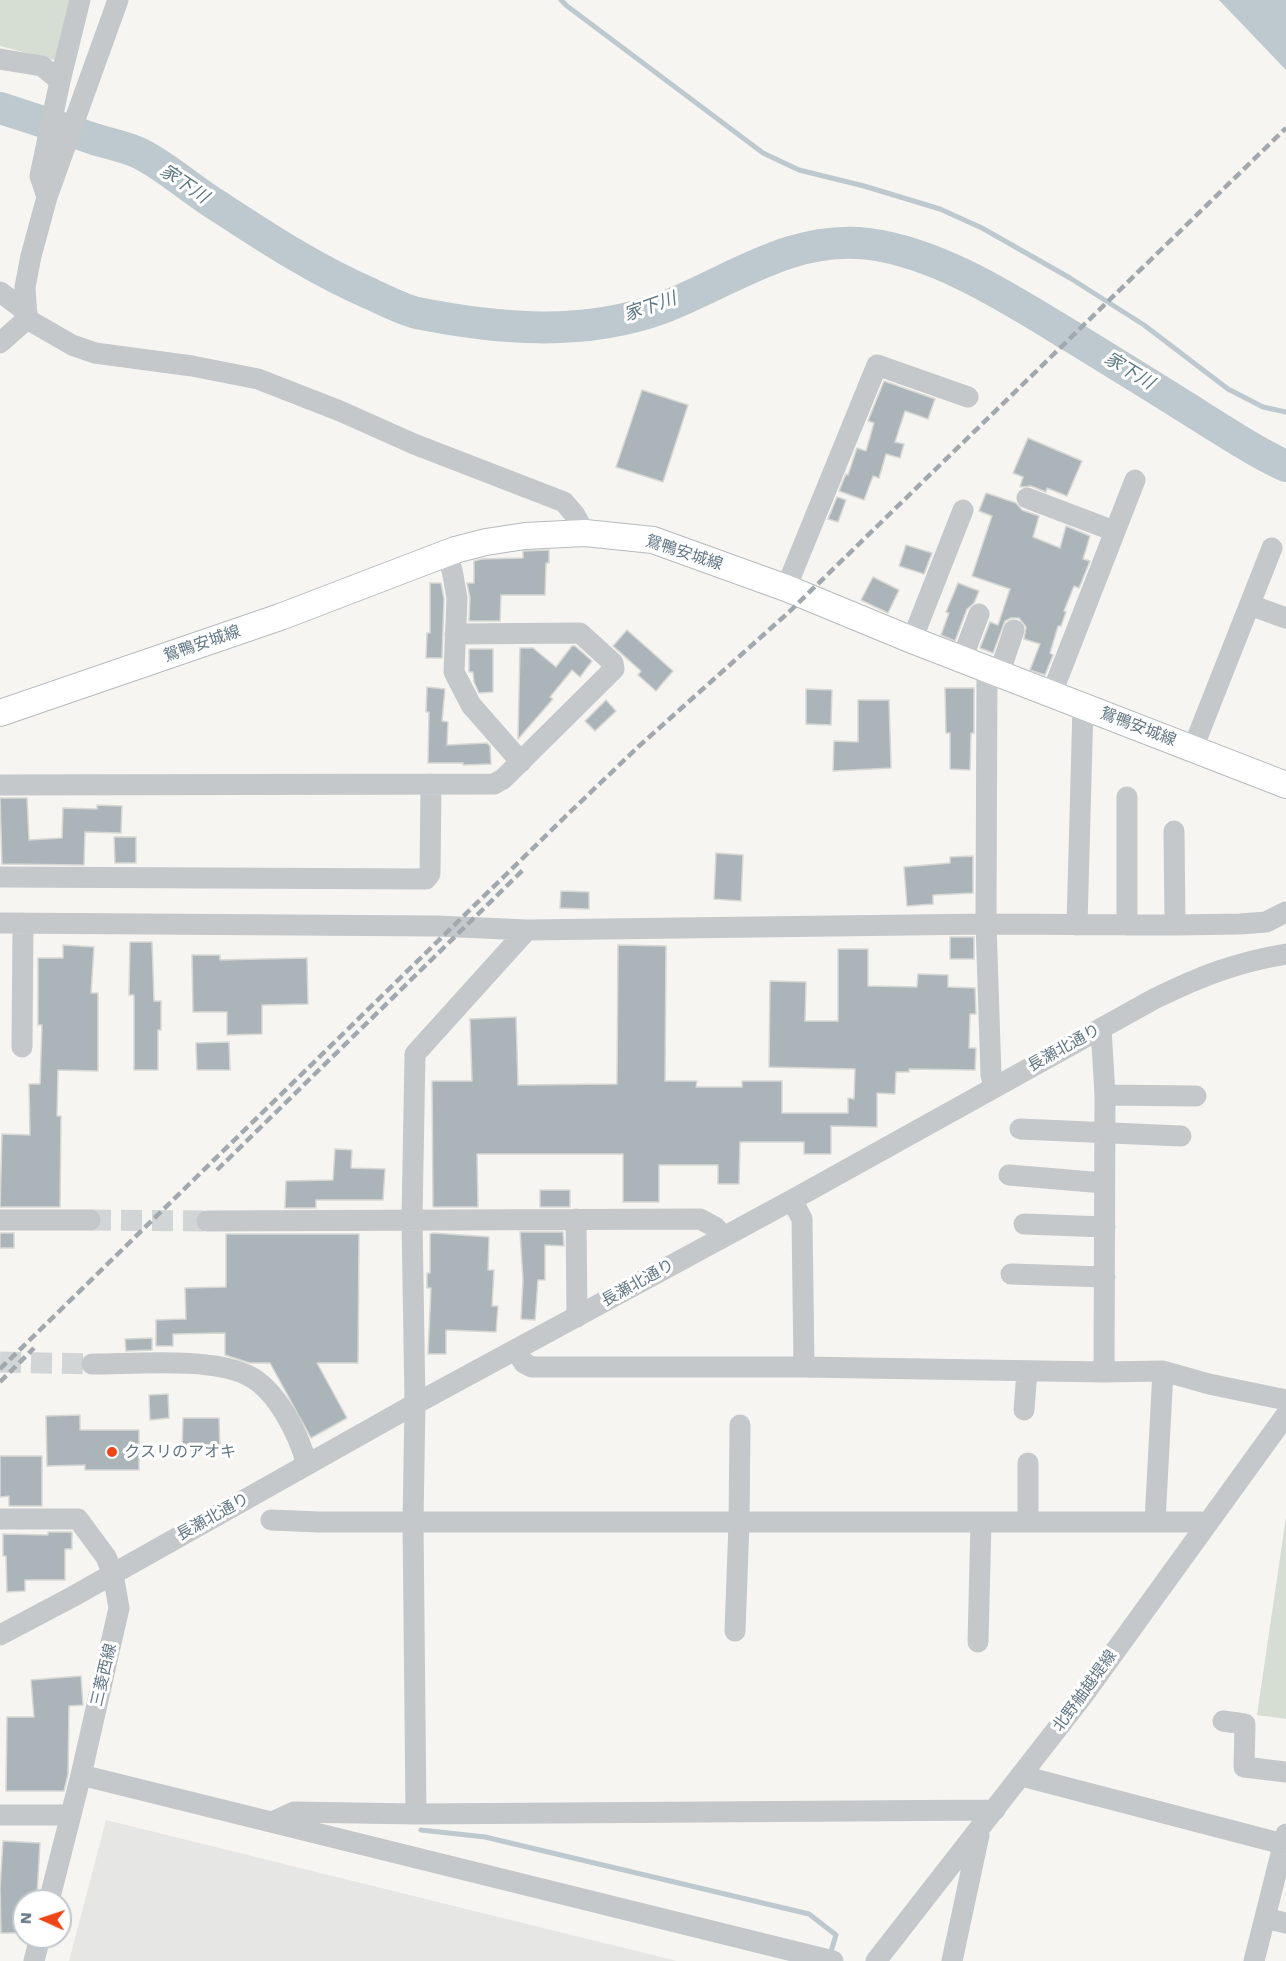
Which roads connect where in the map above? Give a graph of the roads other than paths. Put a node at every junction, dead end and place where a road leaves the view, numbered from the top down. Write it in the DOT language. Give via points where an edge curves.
graph roads {
  1 [pos="80,0"];
  2 [pos="118,0"];
  3 [pos="0,59"];
  4 [pos="60,81"];
  5 [pos="47,197"];
  6 [pos="0,292"];
  7 [pos="27,316"];
  8 [pos="0,343"];
  9 [pos="968,397"];
  10 [pos="1135,480"];
  11 [pos="1028,498"];
  12 [pos="963,510"];
  13 [pos="1114,531"];
  14 [pos="585,533"];
  15 [pos="1272,548"];
  16 [pos="445,554"];
  17 [pos="786,588"];
  18 [pos="1250,605"];
  19 [pos="979,614"];
  20 [pos="1286,618"];
  21 [pos="1014,630"];
  22 [pos="455,634"];
  23 [pos="912,640"];
  24 [pos="962,659"];
  25 [pos="993,671"];
  26 [pos="1052,693"];
  27 [pos="1083,706"];
  28 [pos="0,713"];
  29 [pos="1193,748"];
  30 [pos="520,762"];
  31 [pos="431,784"];
  32 [pos="1286,784"];
  33 [pos="0,785"];
  34 [pos="1127,797"];
  35 [pos="1174,831"];
  36 [pos="0,877"];
  37 [pos="1286,912"];
  38 [pos="0,923"];
  39 [pos="23,923"];
  40 [pos="986,924"];
  41 [pos="1127,924"];
  42 [pos="1077,925"];
  43 [pos="1175,925"];
  44 [pos="527,930"];
  45 [pos="1286,954"];
  46 [pos="1101,1028"];
  47 [pos="22,1047"];
  48 [pos="994,1086"];
  49 [pos="1105,1095"];
  50 [pos="1196,1096"];
  51 [pos="1020,1129"];
  52 [pos="1105,1133"];
  53 [pos="1181,1136"];
  54 [pos="1009,1175"];
  55 [pos="1104,1183"];
  56 [pos="792,1200"];
  57 [pos="412,1219"];
  58 [pos="0,1220"];
  59 [pos="90,1220"];
  60 [pos="576,1220"];
  61 [pos="207,1221"];
  62 [pos="1024,1224"];
  63 [pos="1105,1227"];
  64 [pos="723,1236"];
  65 [pos="1011,1274"];
  66 [pos="1105,1277"];
  67 [pos="577,1317"];
  68 [pos="516,1351"];
  69 [pos="92,1364"];
  70 [pos="804,1367"];
  71 [pos="1026,1371"];
  72 [pos="1162,1371"];
  73 [pos="1104,1372"];
  74 [pos="1286,1400"];
  75 [pos="415,1404"];
  76 [pos="1024,1410"];
  77 [pos="1286,1415"];
  78 [pos="740,1425"];
  79 [pos="1028,1463"];
  80 [pos="307,1465"];
  81 [pos="0,1520"];
  82 [pos="271,1520"];
  83 [pos="1028,1521"];
  84 [pos="413,1522"];
  85 [pos="739,1522"];
  86 [pos="981,1522"];
  87 [pos="1155,1522"];
  88 [pos="1209,1522"];
  89 [pos="113,1574"];
  90 [pos="735,1631"];
  91 [pos="0,1635"];
  92 [pos="978,1642"];
  93 [pos="1223,1721"];
  94 [pos="1286,1772"];
  95 [pos="81,1775"];
  96 [pos="1022,1776"];
  97 [pos="995,1810"];
  98 [pos="416,1814"];
  99 [pos="0,1815"];
  100 [pos="71,1815"];
  101 [pos="274,1821"];
  102 [pos="980,1829"];
  103 [pos="1285,1839"];
  104 [pos="52,1889"];
  105 [pos="1265,1918"];
  106 [pos="1286,1923"];
  107 [pos="833,1961"];
  108 [pos="876,1961"];
  109 [pos="952,1961"];
  110 [pos="1254,1961"];
  1 -- 4 [label="street"];
  2 -- 5 [label="street"];
  3 -- 4 [label="street" via="42,66"];
  4 -- 5 [label="street" via="40,176"];
  5 -- 7 [label="street" via="25,287"];
  6 -- 7 [label="street"];
  7 -- 8 [label="street"];
  7 -- 14 [label="street" via="72,345 95,353 258,379 564,502"];
  9 -- 17 [label="street" via="877,364"];
  10 -- 13 [label="street"];
  11 -- 13 [label="street"];
  12 -- 23 [label="street"];
  13 -- 26 [label="street"];
  14 -- 16 [label="main road, 鴛鴨安城線" via="525,536"];
  14 -- 17 [label="main road, 鴛鴨安城線" via="652,540"];
  15 -- 18 [label="street"];
  16 -- 22 [label="street" via="457,598"];
  16 -- 28 [label="main road, 鴛鴨安城線" via="280,617"];
  17 -- 23 [label="main road, 鴛鴨安城線"];
  18 -- 20 [label="street"];
  18 -- 29 [label="street"];
  19 -- 24 [label="street"];
  21 -- 25 [label="street"];
  22 -- 30 [label="street" via="454,672 471,705"];
  22 -- 30 [label="street" via="580,633 613,663 609,675"];
  23 -- 24 [label="main road, 鴛鴨安城線"];
  24 -- 25 [label="main road, 鴛鴨安城線"];
  25 -- 26 [label="main road, 鴛鴨安城線"];
  25 -- 40 [label="street"];
  26 -- 27 [label="main road, 鴛鴨安城線"];
  27 -- 29 [label="main road, 鴛鴨安城線"];
  27 -- 42 [label="street"];
  29 -- 32 [label="main road, 鴛鴨安城線"];
  30 -- 31 [label="street" via="494,784"];
  31 -- 33 [label="street"];
  31 -- 36 [label="street" via="430,874 426,879"];
  34 -- 41 [label="street"];
  35 -- 43 [label="street"];
  37 -- 43 [label="street" via="1266,921"];
  38 -- 39 [label="street"];
  39 -- 44 [label="street"];
  39 -- 47 [label="street"];
  40 -- 42 [label="street"];
  40 -- 44 [label="street"];
  40 -- 48 [label="street"];
  41 -- 42 [label="street"];
  41 -- 43 [label="street"];
  44 -- 57 [label="street" via="415,1054"];
  45 -- 46 [label="street, 長瀬北通り" via="1200,976"];
  46 -- 48 [label="street, 長瀬北通り"];
  46 -- 49 [label="street"];
  48 -- 56 [label="street, 長瀬北通り"];
  49 -- 50 [label="street"];
  49 -- 52 [label="street"];
  51 -- 52 [label="street"];
  52 -- 53 [label="street"];
  52 -- 55 [label="street"];
  54 -- 55 [label="street"];
  55 -- 63 [label="street"];
  56 -- 64 [label="street, 長瀬北通り"];
  56 -- 70 [label="street" via="802,1219"];
  57 -- 60 [label="street"];
  57 -- 61 [label="street"];
  57 -- 75 [label="street"];
  58 -- 59 [label="street"];
  60 -- 64 [label="street" via="700,1219"];
  60 -- 67 [label="street"];
  62 -- 63 [label="street"];
  63 -- 66 [label="street"];
  64 -- 67 [label="street, 長瀬北通り"];
  65 -- 66 [label="street"];
  66 -- 73 [label="street"];
  67 -- 68 [label="street, 長瀬北通り"];
  68 -- 70 [label="street" via="532,1367"];
  68 -- 75 [label="street, 長瀬北通り"];
  69 -- 80 [label="street" via="206,1364 247,1375 270,1393 294,1430"];
  70 -- 71 [label="street"];
  71 -- 73 [label="street"];
  71 -- 76 [label="street"];
  72 -- 73 [label="street"];
  72 -- 74 [label="street"];
  72 -- 87 [label="street"];
  75 -- 80 [label="street, 長瀬北通り"];
  75 -- 84 [label="street"];
  77 -- 88 [label="street, 北野舳越堤線"];
  78 -- 85 [label="street"];
  79 -- 83 [label="street"];
  80 -- 89 [label="street, 長瀬北通り"];
  81 -- 89 [label="street, 三菱西線" via="78,1519 106,1557"];
  82 -- 84 [label="street"];
  83 -- 86 [label="street"];
  83 -- 87 [label="street"];
  84 -- 85 [label="street"];
  84 -- 98 [label="street"];
  85 -- 86 [label="street"];
  85 -- 90 [label="street"];
  86 -- 92 [label="street"];
  87 -- 88 [label="street"];
  88 -- 96 [label="street, 北野舳越堤線"];
  89 -- 91 [label="street, 長瀬北通り"];
  89 -- 95 [label="street, 三菱西線" via="119,1608"];
  93 -- 94 [label="street" via="1245,1724 1244,1767"];
  95 -- 100 [label="street, 三菱西線"];
  95 -- 101 [label="street"];
  96 -- 97 [label="street, 北野舳越堤線"];
  96 -- 103 [label="street"];
  97 -- 98 [label="street"];
  97 -- 102 [label="street, 北野舳越堤線"];
  98 -- 101 [label="street" via="294,1812"];
  99 -- 100 [label="street"];
  100 -- 104 [label="street, 三菱西線"];
  101 -- 107 [label="street"];
  102 -- 108 [label="street, 北野舳越堤線"];
  102 -- 109 [label="street"];
  103 -- 105 [label="street"];
  105 -- 106 [label="street"];
  105 -- 110 [label="street"];
}
